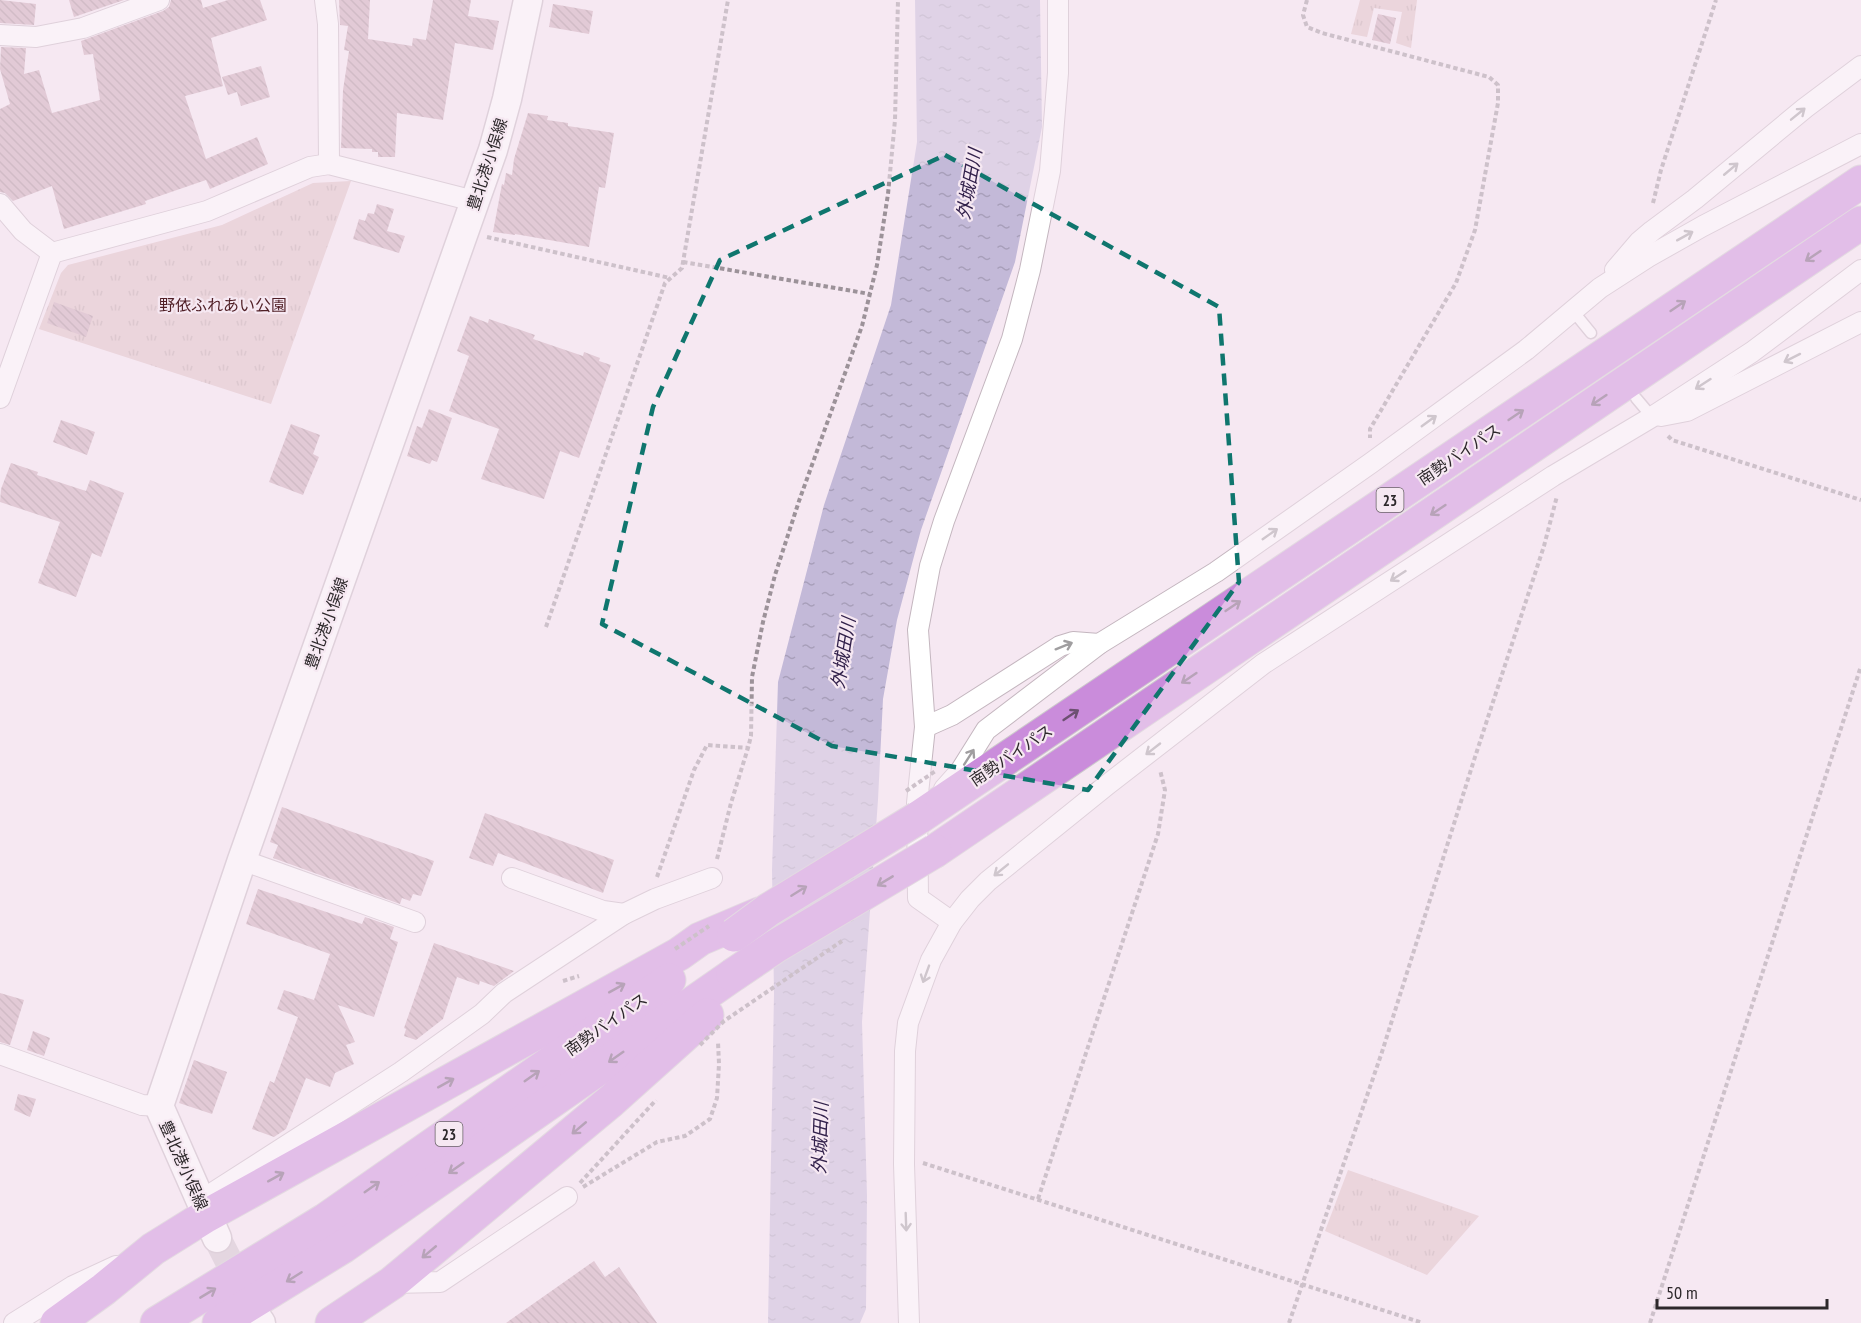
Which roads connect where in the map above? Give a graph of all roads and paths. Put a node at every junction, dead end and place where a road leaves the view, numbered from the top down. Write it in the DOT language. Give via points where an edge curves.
graph roads {
  1 [pos="159,0"];
  2 [pos="325,0"];
  3 [pos="528,0"];
  4 [pos="728,0"];
  5 [pos="898,0"];
  6 [pos="1058,0"];
  7 [pos="1307,0"];
  8 [pos="1716,0"];
  9 [pos="0,34"];
  10 [pos="1861,66"];
  11 [pos="1861,144"];
  12 [pos="330,164"];
  13 [pos="1861,182"];
  14 [pos="474,201"];
  15 [pos="0,204"];
  16 [pos="1861,223"];
  17 [pos="1652,231"];
  18 [pos="465,232"];
  19 [pos="52,253"];
  20 [pos="683,262"];
  21 [pos="1861,270"];
  22 [pos="671,278"];
  23 [pos="1600,288"];
  24 [pos="870,294"];
  25 [pos="1573,310"];
  26 [pos="1861,322"];
  27 [pos="1591,333"];
  28 [pos="0,398"];
  29 [pos="1636,398"];
  30 [pos="1652,417"];
  31 [pos="1371,463"];
  32 [pos="1554,476"];
  33 [pos="1861,500"];
  34 [pos="546,627"];
  35 [pos="1099,644"];
  36 [pos="1861,666"];
  37 [pos="925,727"];
  38 [pos="1155,747"];
  39 [pos="748,748"];
  40 [pos="918,818"];
  41 [pos="242,860"];
  42 [pos="512,878"];
  43 [pos="712,878"];
  44 [pos="655,898"];
  45 [pos="768,910"];
  46 [pos="624,914"];
  47 [pos="415,922"];
  48 [pos="952,922"];
  49 [pos="848,937"];
  50 [pos="776,946"];
  51 [pos="718,1040"];
  52 [pos="693,1053"];
  53 [pos="0,1054"];
  54 [pos="661,1094"];
  55 [pos="159,1107"];
  56 [pos="904,1164"];
  57 [pos="567,1197"];
  58 [pos="1038,1199"];
  59 [pos="208,1218"];
  60 [pos="153,1249"];
  61 [pos="392,1283"];
  62 [pos="1302,1283"];
  63 [pos="14,1323"];
  64 [pos="57,1323"];
  65 [pos="157,1323"];
  66 [pos="219,1323"];
  67 [pos="332,1323"];
  68 [pos="909,1323"];
  69 [pos="1289,1323"];
  70 [pos="1423,1323"];
  71 [pos="1650,1323"];
  1 -- 9 [label="street" via="83,28 36,37"];
  2 -- 12 [label="street"];
  3 -- 14 [label="main road, 豊北港小俣線" via="507,99"];
  4 -- 20 [label="path"];
  5 -- 24 [label="path" via="896,120 878,265"];
  6 -- 37 [label="street" via="1058,73 1050,171 1028,280 1012,339 944,521 921,611 918,630"];
  7 -- 31 [label="path" via="1303,15 1307,27 1489,76 1498,85 1476,230 1456,283 1370,429"];
  8 -- 17 [label="path" via="1661,170"];
  17 -- 10 [label="street, one-way"];
  23 -- 11 [label="street, one-way" via="1703,226"];
  12 -- 14 [label="street"];
  12 -- 19 [label="street" via="310,167 207,211"];
  40 -- 13 [label="highway, 南勢バイパス / 23, one-way"];
  14 -- 18 [label="main road, 豊北港小俣線"];
  15 -- 19 [label="street" via="23,231"];
  16 -- 50 [label="highway, 南勢バイパス / 23, one-way, bridge" via="935,851"];
  17 -- 23 [label="street"];
  18 -- 22 [label="path"];
  18 -- 41 [label="main road, 豊北港小俣線"];
  19 -- 28 [label="street"];
  20 -- 22 [label="path"];
  20 -- 24 [label="path"];
  21 -- 30 [label="street, one-way" via="1752,352"];
  22 -- 34 [label="path" via="665,283"];
  23 -- 25 [label="street"];
  24 -- 39 [label="path" via="775,575 752,677"];
  25 -- 27 [label="lane"];
  31 -- 25 [label="street, one-way" via="1526,350"];
  26 -- 30 [label="street, one-way" via="1687,411"];
  29 -- 30 [label="lane"];
  30 -- 32 [label="street"];
  30 -- 33 [label="path" via="1672,440"];
  35 -- 31 [label="street, one-way" via="1216,572"];
  32 -- 38 [label="street, one-way" via="1263,664"];
  32 -- 62 [label="path" via="1558,490 1555,511 1382,1052"];
  37 -- 35 [label="street, one-way" via="952,715 1060,646 1073,642"];
  40 -- 35 [label="street, one-way" via="961,770 986,730"];
  36 -- 71 [label="path"];
  37 -- 48 [label="street" via="917,803 918,898"];
  38 -- 48 [label="street, one-way" via="988,881"];
  38 -- 58 [label="path" via="1165,790 1158,834"];
  39 -- 43 [label="path"];
  39 -- 44 [label="path" via="707,746 694,770 653,888"];
  45 -- 40 [label="highway, 南勢バイパス / 23, one-way, bridge"];
  41 -- 47 [label="street"];
  41 -- 55 [label="main road, 豊北港小俣線"];
  42 -- 46 [label="street"];
  43 -- 44 [label="street"];
  44 -- 46 [label="street"];
  59 -- 45 [label="highway, one-way" via="700,939"];
  65 -- 45 [label="highway, 南勢バイパス / 23, one-way, bridge" via="325,1220"];
  46 -- 59 [label="street" via="504,993 482,1014"];
  48 -- 56 [label="street, one-way" via="931,960 908,1023"];
  49 -- 52 [label="path, bridge" via="724,1021"];
  50 -- 61 [label="highway, one-way" via="722,1001 611,1101"];
  50 -- 66 [label="highway, 南勢バイパス / 23, one-way, bridge" via="344,1246"];
  51 -- 57 [label="path" via="717,1098 710,1119 686,1136 657,1142"];
  53 -- 55 [label="street" via="142,1105"];
  54 -- 57 [label="path"];
  55 -- 59 [label="main road, 豊北港小俣線"];
  56 -- 58 [label="path" via="926,1163"];
  56 -- 68 [label="street, one-way"];
  57 -- 61 [label="street" via="440,1282"];
  58 -- 62 [label="path"];
  59 -- 60 [label="highway"];
  60 -- 63 [label="street" via="73,1286"];
  60 -- 64 [label="highway"];
  61 -- 67 [label="highway"];
  62 -- 69 [label="path"];
  62 -- 70 [label="path"];
}
